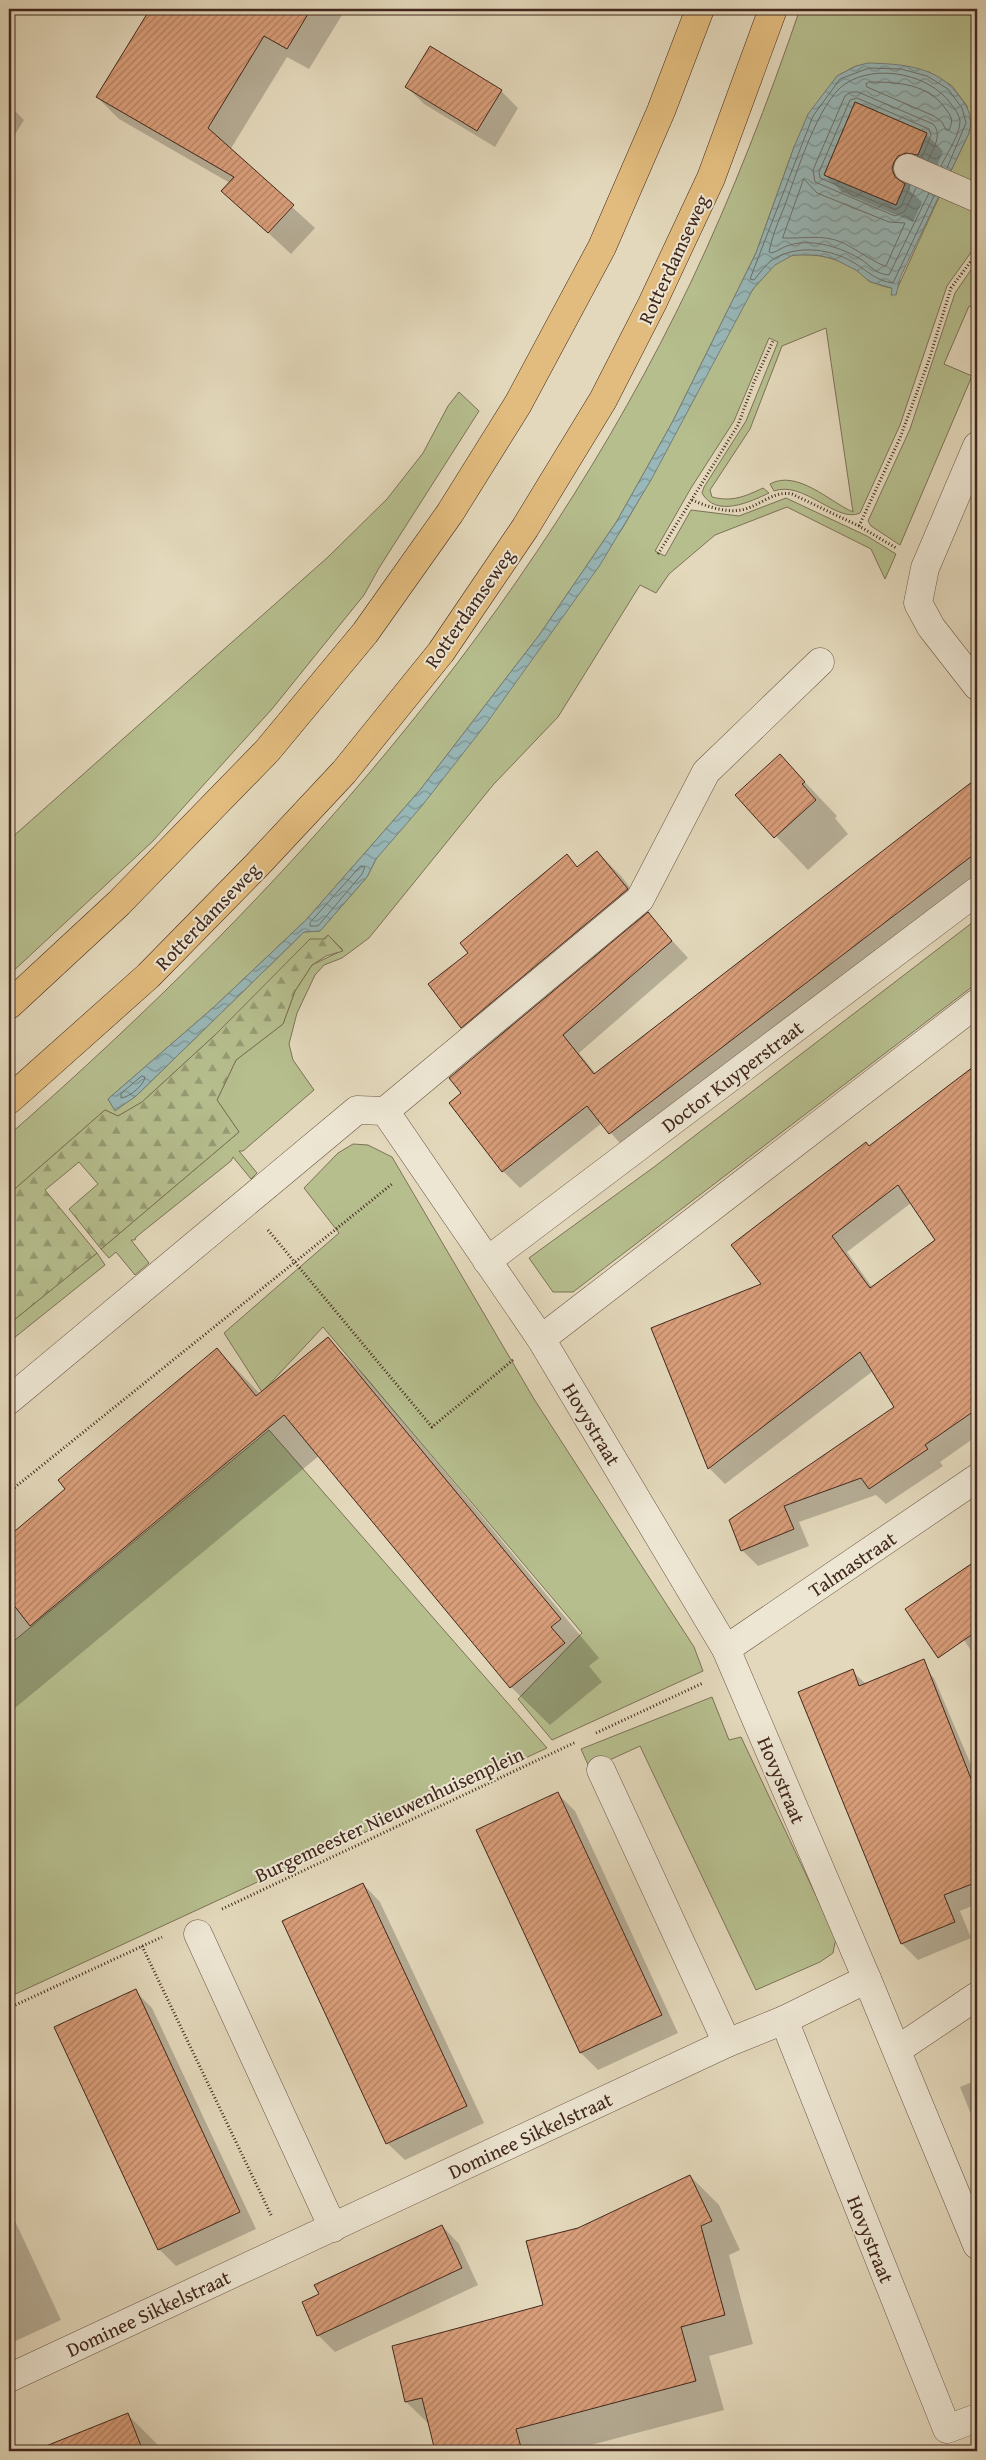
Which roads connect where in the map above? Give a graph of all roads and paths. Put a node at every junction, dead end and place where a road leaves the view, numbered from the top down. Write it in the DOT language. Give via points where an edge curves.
graph roads {
  1 [pos="700,9"];
  2 [pos="774,9"];
  3 [pos="908,168"];
  4 [pos="967,193"];
  5 [pos="977,253"];
  6 [pos="773,341"];
  7 [pos="977,446"];
  8 [pos="692,500"];
  9 [pos="858,526"];
  10 [pos="658,554"];
  11 [pos="925,568"];
  12 [pos="820,662"];
  13 [pos="977,686"];
  14 [pos="977,891"];
  15 [pos="977,1004"];
  16 [pos="9,1005"];
  17 [pos="9,1100"];
  18 [pos="385,1111"];
  19 [pos="420,1162"];
  20 [pos="246,1204"];
  21 [pos="486,1260"];
  22 [pos="294,1261"];
  23 [pos="541,1339"];
  24 [pos="9,1400"];
  25 [pos="977,1478"];
  26 [pos="9,1492"];
  27 [pos="726,1649"];
  28 [pos="707,1682"];
  29 [pos="593,1735"];
  30 [pos="584,1739"];
  31 [pos="601,1770"];
  32 [pos="214,1912"];
  33 [pos="169,1933"];
  34 [pos="198,1934"];
  35 [pos="142,1946"];
  36 [pos="868,1979"];
  37 [pos="977,1996"];
  38 [pos="9,2008"];
  39 [pos="784,2020"];
  40 [pos="727,2043"];
  41 [pos="897,2050"];
  42 [pos="333,2228"];
  43 [pos="977,2245"];
  44 [pos="288,2249"];
  45 [pos="9,2378"];
  46 [pos="977,2418"];
  1 -- 16 [label="main road" via="661,111 602,247 518,404 366,634 267,751 119,903"];
  2 -- 17 [label="main road, Rotterdamseweg" via="711,178 612,383 525,528 440,652 344,772 258,865 148,976"];
  3 -- 4 [label="street"];
  5 -- 9 [label="path" via="951,288 900,438"];
  6 -- 8 [label="path" via="738,425"];
  7 -- 11 [label="street"];
  8 -- 9 [label="path" via="707,507 741,510 783,492"];
  8 -- 10 [label="path"];
  9 -- 11 [label="path"];
  11 -- 13 [label="street" via="918,602 931,627"];
  12 -- 18 [label="street" via="706,772 640,899"];
  14 -- 21 [label="street, Doctor Kuyperstraat"];
  15 -- 23 [label="street"];
  18 -- 19 [label="street, Hovystraat"];
  18 -- 20 [label="street" via="357,1110"];
  19 -- 21 [label="street, Hovystraat"];
  19 -- 22 [label="path"];
  20 -- 22 [label="path"];
  20 -- 24 [label="street"];
  21 -- 23 [label="street, Hovystraat"];
  22 -- 23 [label="path" via="432,1427"];
  22 -- 26 [label="path"];
  23 -- 27 [label="street, Hovystraat"];
  25 -- 27 [label="street, Talmastraat"];
  27 -- 36 [label="street, Hovystraat"];
  28 -- 29 [label="path"];
  30 -- 32 [label="path, Burgemeester Nieuwenhuisenplein"];
  31 -- 40 [label="street"];
  33 -- 35 [label="path"];
  34 -- 42 [label="street"];
  35 -- 38 [label="path"];
  35 -- 44 [label="path"];
  36 -- 39 [label="street, Dominee Sikkelstraat"];
  36 -- 41 [label="street, Hovystraat"];
  37 -- 41 [label="street"];
  39 -- 40 [label="street, Dominee Sikkelstraat"];
  39 -- 46 [label="street, Hovystraat" via="947,2429"];
  40 -- 42 [label="street, Dominee Sikkelstraat"];
  41 -- 43 [label="street, Hovystraat"];
  42 -- 44 [label="street, Dominee Sikkelstraat"];
  44 -- 45 [label="street, Dominee Sikkelstraat"];
}
